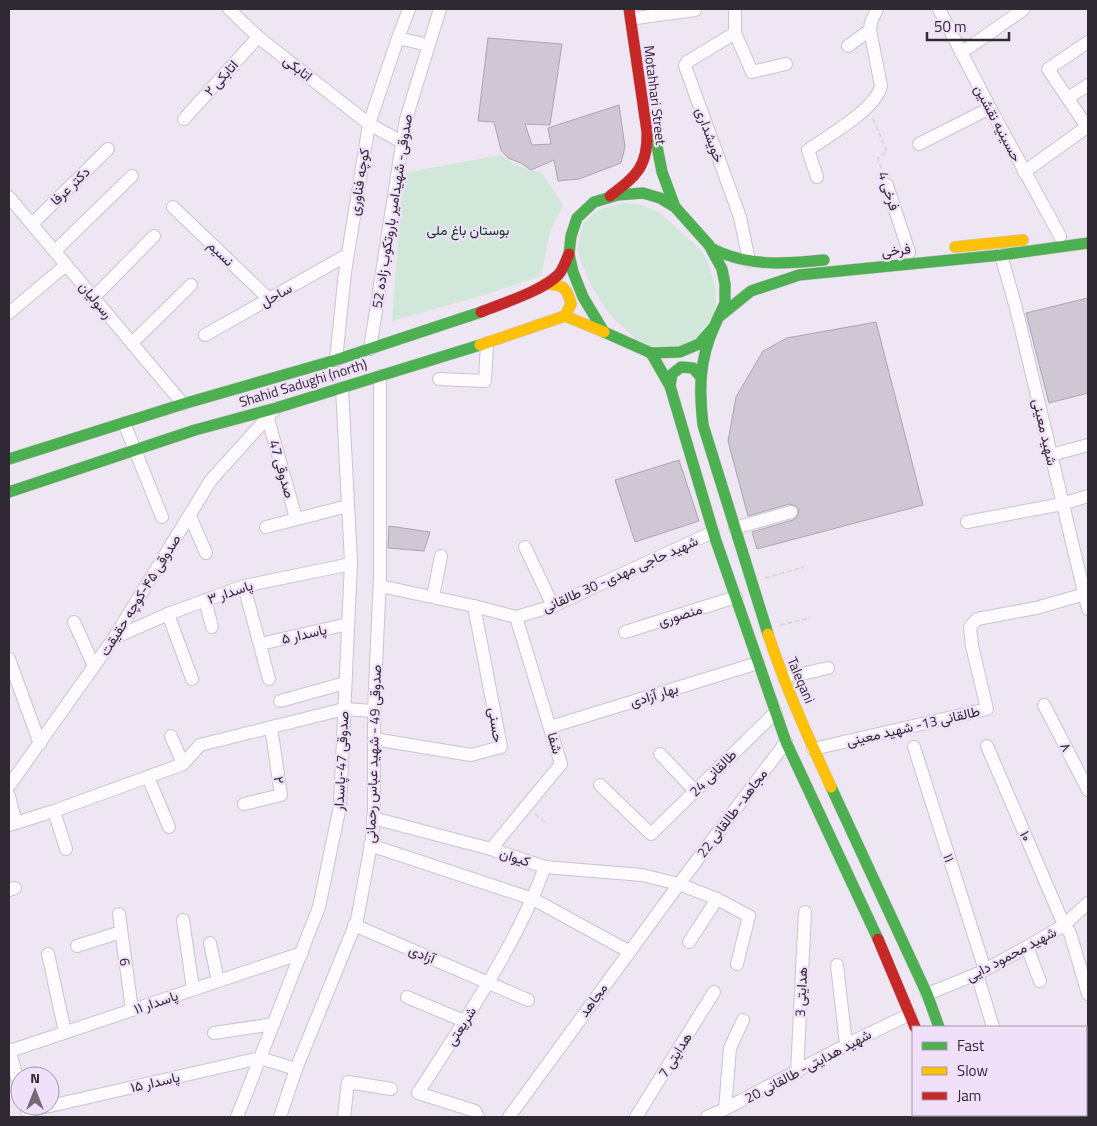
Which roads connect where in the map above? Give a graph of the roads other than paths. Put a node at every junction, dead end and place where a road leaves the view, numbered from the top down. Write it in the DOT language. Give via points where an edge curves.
graph roads {
  1 [pos="229,9"];
  2 [pos="409,9"];
  3 [pos="440,9"];
  4 [pos="735,9"];
  5 [pos="877,9"];
  6 [pos="939,9"];
  7 [pos="1024,9"];
  8 [pos="695,10"];
  9 [pos="633,12"];
  10 [pos="870,30"];
  11 [pos="734,33"];
  12 [pos="258,37"];
  13 [pos="398,38"];
  14 [pos="1088,42"];
  15 [pos="428,45"];
  16 [pos="848,46"];
  17 [pos="960,53"];
  18 [pos="786,64"];
  19 [pos="1088,85"];
  20 [pos="1068,98"];
  21 [pos="990,108"];
  22 [pos="184,119"];
  23 [pos="369,124"];
  24 [pos="402,142"];
  25 [pos="919,144"];
  26 [pos="108,149"];
  27 [pos="1024,172"];
  28 [pos="132,176"];
  29 [pos="817,177"];
  30 [pos="887,185"];
  31 [pos="9,197"];
  32 [pos="608,198"];
  33 [pos="173,207"];
  34 [pos="675,207"];
  35 [pos="32,224"];
  36 [pos="1088,232"];
  37 [pos="154,236"];
  38 [pos="1060,236"];
  39 [pos="1088,243"];
  40 [pos="711,248"];
  41 [pos="948,248"];
  42 [pos="55,251"];
  43 [pos="909,252"];
  44 [pos="569,254"];
  45 [pos="347,255"];
  46 [pos="1001,255"];
  47 [pos="836,259"];
  48 [pos="749,261"];
  49 [pos="66,265"];
  50 [pos="545,284"];
  51 [pos="191,285"];
  52 [pos="94,297"];
  53 [pos="269,299"];
  54 [pos="9,313"];
  55 [pos="565,316"];
  56 [pos="716,322"];
  57 [pos="604,332"];
  58 [pos="205,335"];
  59 [pos="132,343"];
  60 [pos="487,343"];
  61 [pos="370,349"];
  62 [pos="651,353"];
  63 [pos="336,360"];
  64 [pos="380,376"];
  65 [pos="702,377"];
  66 [pos="439,379"];
  67 [pos="670,386"];
  68 [pos="342,388"];
  69 [pos="183,404"];
  70 [pos="276,408"];
  71 [pos="268,419"];
  72 [pos="124,423"];
  73 [pos="1088,445"];
  74 [pos="135,450"];
  75 [pos="1051,455"];
  76 [pos="9,460"];
  77 [pos="9,492"];
  78 [pos="1088,496"];
  79 [pos="1062,504"];
  80 [pos="348,506"];
  81 [pos="791,512"];
  82 [pos="190,516"];
  83 [pos="162,517"];
  84 [pos="296,518"];
  85 [pos="967,522"];
  86 [pos="266,527"];
  87 [pos="735,528"];
  88 [pos="713,532"];
  89 [pos="525,547"];
  90 [pos="206,553"];
  91 [pos="441,556"];
  92 [pos="351,564"];
  93 [pos="1084,570"];
  94 [pos="244,586"];
  95 [pos="380,586"];
  96 [pos="1085,594"];
  97 [pos="433,597"];
  98 [pos="736,597"];
  99 [pos="205,600"];
  100 [pos="474,606"];
  101 [pos="553,606"];
  102 [pos="1088,609"];
  103 [pos="168,614"];
  104 [pos="516,617"];
  105 [pos="74,622"];
  106 [pos="348,624"];
  107 [pos="212,627"];
  108 [pos="625,632"];
  109 [pos="114,638"];
  110 [pos="260,644"];
  111 [pos="9,659"];
  112 [pos="758,663"];
  113 [pos="94,666"];
  114 [pos="828,668"];
  115 [pos="784,678"];
  116 [pos="192,679"];
  117 [pos="269,679"];
  118 [pos="345,683"];
  119 [pos="280,701"];
  120 [pos="1044,705"];
  121 [pos="344,709"];
  122 [pos="374,711"];
  123 [pos="776,712"];
  124 [pos="271,727"];
  125 [pos="550,727"];
  126 [pos="171,736"];
  127 [pos="374,739"];
  128 [pos="786,742"];
  129 [pos="40,744"];
  130 [pos="987,746"];
  131 [pos="914,747"];
  132 [pos="813,749"];
  133 [pos="660,754"];
  134 [pos="183,764"];
  135 [pos="148,777"];
  136 [pos="600,785"];
  137 [pos="9,786"];
  138 [pos="1088,790"];
  139 [pos="695,791"];
  140 [pos="9,796"];
  141 [pos="244,804"];
  142 [pos="54,811"];
  143 [pos="373,818"];
  144 [pos="13,824"];
  145 [pos="169,827"];
  146 [pos="370,845"];
  147 [pos="66,849"];
  148 [pos="490,849"];
  149 [pos="545,867"];
  150 [pos="679,884"];
  151 [pos="717,899"];
  152 [pos="533,900"];
  153 [pos="1088,903"];
  154 [pos="805,912"];
  155 [pos="119,914"];
  156 [pos="183,920"];
  157 [pos="354,925"];
  158 [pos="1064,925"];
  159 [pos="121,932"];
  160 [pos="689,942"];
  161 [pos="210,943"];
  162 [pos="77,946"];
  163 [pos="1027,947"];
  164 [pos="302,952"];
  165 [pos="630,952"];
  166 [pos="48,954"];
  167 [pos="737,964"];
  168 [pos="837,965"];
  169 [pos="981,972"];
  170 [pos="218,981"];
  171 [pos="1040,981"];
  172 [pos="489,984"];
  173 [pos="193,989"];
  174 [pos="714,992"];
  175 [pos="928,994"];
  176 [pos="1088,994"];
  177 [pos="407,997"];
  178 [pos="528,1000"];
  179 [pos="132,1010"];
  180 [pos="910,1014"];
  181 [pos="743,1020"];
  182 [pos="464,1021"];
  183 [pos="274,1024"];
  184 [pos="915,1026"];
  185 [pos="939,1026"];
  186 [pos="993,1026"];
  187 [pos="66,1032"];
  188 [pos="214,1033"];
  189 [pos="846,1045"];
  190 [pos="9,1050"];
  191 [pos="265,1059"];
  192 [pos="11,1066"];
  193 [pos="292,1068"];
  194 [pos="798,1072"];
  195 [pos="391,1088"];
  196 [pos="60,1104"];
  197 [pos="726,1109"];
  198 [pos="237,1117"];
  199 [pos="280,1117"];
  200 [pos="344,1117"];
  201 [pos="478,1117"];
  202 [pos="509,1117"];
  203 [pos="636,1117"];
  204 [pos="707,1117"];
  1 -- 12 [label="street, اتابکی"];
  2 -- 13 [label="street, کوچه فناوری"];
  3 -- 15 [label="street, 52 صدوقی- شهیدامیر باروتکوب زاده"];
  4 -- 11 [label="street"];
  5 -- 10 [label="street"];
  6 -- 17 [label="street, حسینیه نقشین"];
  7 -- 17 [label="street"];
  8 -- 9 [label="street"];
  9 -- 32 [label="main road, Motahhari Street" via="648,153 641,171"];
  9 -- 34 [label="main road, Motahhari Street" via="657,156"];
  10 -- 16 [label="street"];
  10 -- 29 [label="street" via="881,86 879,93 868,107 808,150"];
  11 -- 18 [label="street" via="752,72"];
  11 -- 48 [label="street, خویشداری" via="685,66 740,217"];
  12 -- 22 [label="street, اتابکی ۲"];
  12 -- 23 [label="street, اتابکی"];
  13 -- 15 [label="street"];
  13 -- 23 [label="street, کوچه فناوری"];
  14 -- 20 [label="street" via="1048,69"];
  15 -- 24 [label="street, 52 صدوقی- شهیدامیر باروتکوب زاده"];
  17 -- 21 [label="street, حسینیه نقشین"];
  19 -- 20 [label="street"];
  20 -- 27 [label="street" via="1087,128"];
  21 -- 25 [label="street"];
  21 -- 27 [label="street, حسینیه نقشین"];
  23 -- 24 [label="street, اتابکی"];
  23 -- 45 [label="street, کوچه فناوری"];
  24 -- 61 [label="street, 52 صدوقی- شهیدامیر باروتکوب زاده"];
  26 -- 35 [label="street, دکتر عرفا"];
  27 -- 38 [label="street, حسینیه نقشین"];
  28 -- 42 [label="street"];
  30 -- 43 [label="street, فرخی 4"];
  31 -- 35 [label="street, رسولیان"];
  32 -- 34 [label="main road" via="643,193"];
  32 -- 44 [label="main road" via="594,202 577,218"];
  33 -- 53 [label="street, نسیم"];
  34 -- 40 [label="main road"];
  35 -- 42 [label="street, رسولیان"];
  36 -- 38 [label="main road"];
  37 -- 52 [label="street"];
  38 -- 41 [label="main road"];
  39 -- 46 [label="main road, فرخی"];
  40 -- 48 [label="main road" via="728,257"];
  40 -- 56 [label="main road" via="722,269 725,284 725,303"];
  42 -- 49 [label="street, رسولیان"];
  44 -- 50 [label="main road, Shahid Sadughi (north)" via="559,274"];
  44 -- 57 [label="main road" via="583,297"];
  45 -- 53 [label="street, ساحل"];
  45 -- 63 [label="street, کوچه فناوری"];
  46 -- 56 [label="main road, فرخی" via="799,275 751,291"];
  46 -- 75 [label="street, شهید معینی"];
  47 -- 48 [label="main road" via="796,263"];
  49 -- 52 [label="street, رسولیان"];
  49 -- 54 [label="street"];
  50 -- 55 [label="main road" via="558,284 568,292 571,304"];
  50 -- 61 [label="main road, Shahid Sadughi (north)" via="467,318"];
  51 -- 59 [label="street"];
  52 -- 59 [label="street, رسولیان"];
  53 -- 58 [label="street, ساحل"];
  55 -- 57 [label="main road"];
  55 -- 60 [label="main road, Shahid Sadughi (north)"];
  56 -- 62 [label="main road" via="698,344 680,352"];
  56 -- 65 [label="main road, Taleqani" via="705,349"];
  57 -- 62 [label="main road"];
  59 -- 69 [label="street, رسولیان"];
  60 -- 64 [label="main road, Shahid Sadughi (north)"];
  60 -- 66 [label="street" via="485,381"];
  61 -- 63 [label="main road, Shahid Sadughi (north)"];
  62 -- 67 [label="main road"];
  63 -- 69 [label="main road, Shahid Sadughi (north)"];
  64 -- 68 [label="main road, Shahid Sadughi (north)"];
  64 -- 95 [label="street, صدوقی 49 - شهید عباس رحمانی"];
  65 -- 67 [label="main road" via="693,368 681,367 672,374"];
  65 -- 87 [label="main road, Taleqani" via="700,405 703,425"];
  67 -- 88 [label="main road"];
  68 -- 70 [label="main road, Shahid Sadughi (north)"];
  68 -- 80 [label="street, صدوقی 47-پاسدار"];
  69 -- 72 [label="main road, Shahid Sadughi (north)"];
  70 -- 71 [label="street, صدوقی ۴۵-کوچه حقیقت"];
  70 -- 74 [label="main road, Shahid Sadughi (north)"];
  71 -- 82 [label="street, صدوقی ۴۵-کوچه حقیقت" via="211,480"];
  71 -- 84 [label="street, صدوقی 47"];
  72 -- 74 [label="street"];
  72 -- 76 [label="main road, Shahid Sadughi (north)"];
  73 -- 75 [label="street"];
  74 -- 77 [label="main road, Shahid Sadughi (north)"];
  74 -- 83 [label="street"];
  75 -- 79 [label="street, شهید معینی"];
  78 -- 79 [label="street"];
  79 -- 85 [label="street"];
  79 -- 93 [label="street, شهید معینی"];
  80 -- 84 [label="street"];
  80 -- 92 [label="street, صدوقی 47-پاسدار"];
  81 -- 87 [label="street"];
  82 -- 90 [label="street"];
  82 -- 109 [label="street, صدوقی ۴۵-کوچه حقیقت"];
  84 -- 86 [label="street"];
  87 -- 115 [label="main road, Taleqani"];
  88 -- 98 [label="main road"];
  88 -- 101 [label="street, شهید حاجی مهدی- 30 طالقانی"];
  89 -- 101 [label="street"];
  91 -- 97 [label="street"];
  92 -- 94 [label="street, پاسدار ۳"];
  92 -- 106 [label="street, صدوقی 47-پاسدار"];
  93 -- 96 [label="street, شهید معینی"];
  94 -- 99 [label="street, پاسدار ۳"];
  94 -- 110 [label="street"];
  95 -- 97 [label="street"];
  95 -- 122 [label="street, صدوقی 49 - شهید عباس رحمانی"];
  96 -- 102 [label="street, شهید معینی"];
  96 -- 132 [label="street, طالقانی 13- شهید معینی" via="1036,608 977,619 970,627 987,709"];
  97 -- 100 [label="street"];
  98 -- 108 [label="street, منصوری"];
  98 -- 112 [label="main road"];
  99 -- 103 [label="street, پاسدار ۳"];
  99 -- 107 [label="street"];
  100 -- 104 [label="street"];
  100 -- 127 [label="street, حسنی" via="501,748 471,755"];
  101 -- 104 [label="street, شهید حاجی مهدی- 30 طالقانی"];
  103 -- 109 [label="street, پاسدار ۳"];
  103 -- 116 [label="street"];
  104 -- 125 [label="street, شفا"];
  105 -- 113 [label="street"];
  106 -- 110 [label="street, پاسدار ۵"];
  106 -- 118 [label="street, صدوقی 47-پاسدار"];
  109 -- 113 [label="street, صدوقی ۴۵-کوچه حقیقت"];
  110 -- 117 [label="street"];
  111 -- 129 [label="street"];
  112 -- 123 [label="main road"];
  112 -- 125 [label="street, بهار آزادی"];
  113 -- 129 [label="street, صدوقی ۴۵-کوچه حقیقت"];
  114 -- 115 [label="street"];
  115 -- 132 [label="main road, Taleqani"];
  118 -- 119 [label="street"];
  118 -- 121 [label="street, صدوقی 47-پاسدار"];
  120 -- 138 [label="street, ۸"];
  121 -- 122 [label="street"];
  121 -- 124 [label="street"];
  121 -- 164 [label="street, صدوقی 47-پاسدار" via="340,806 319,907"];
  122 -- 127 [label="street, صدوقی 49 - شهید عباس رحمانی"];
  123 -- 128 [label="main road"];
  123 -- 139 [label="street, طالقانی 24"];
  124 -- 134 [label="street" via="200,744"];
  124 -- 141 [label="street, ۲" via="281,795"];
  125 -- 148 [label="street, شفا" via="561,764"];
  126 -- 134 [label="street"];
  127 -- 143 [label="street, صدوقی 49 - شهید عباس رحمانی"];
  128 -- 150 [label="street, مجاهد- طالقانی 22"];
  128 -- 180 [label="main road" via="868,915"];
  129 -- 137 [label="street, صدوقی ۴۵-کوچه حقیقت"];
  130 -- 158 [label="street, ۱۰"];
  131 -- 169 [label="street, ۱۱"];
  132 -- 175 [label="main road, Taleqani"];
  133 -- 139 [label="street"];
  134 -- 135 [label="street"];
  135 -- 142 [label="street"];
  135 -- 145 [label="street"];
  136 -- 139 [label="street, طالقانی 24" via="651,834"];
  140 -- 144 [label="street"];
  142 -- 144 [label="street"];
  142 -- 147 [label="street"];
  143 -- 146 [label="street, صدوقی 49 - شهید عباس رحمانی"];
  143 -- 148 [label="street, کیوان"];
  146 -- 152 [label="street"];
  146 -- 157 [label="street, صدوقی 49 - شهید عباس رحمانی"];
  148 -- 149 [label="street, کیوان"];
  149 -- 150 [label="street" via="642,874"];
  149 -- 152 [label="street, کیوان"];
  150 -- 151 [label="street"];
  150 -- 165 [label="street, مجاهد"];
  151 -- 160 [label="street"];
  151 -- 167 [label="street" via="749,916"];
  152 -- 165 [label="street"];
  152 -- 172 [label="street, شریعتی"];
  153 -- 158 [label="street, شهید محمود دایی"];
  154 -- 194 [label="street, هدایتی 3"];
  155 -- 159 [label="street, 6"];
  156 -- 173 [label="street"];
  157 -- 172 [label="street, آزادی"];
  157 -- 193 [label="street, صدوقی 49 - شهید عباس رحمانی"];
  158 -- 163 [label="street, شهید محمود دایی"];
  158 -- 176 [label="street, ۱۰"];
  159 -- 162 [label="street"];
  159 -- 179 [label="street, 6"];
  161 -- 170 [label="street"];
  163 -- 169 [label="street, شهید محمود دایی"];
  163 -- 171 [label="street"];
  164 -- 170 [label="street, پاسدار ۱۱"];
  164 -- 183 [label="street, صدوقی 47-پاسدار"];
  165 -- 202 [label="street, مجاهد"];
  166 -- 187 [label="street"];
  168 -- 189 [label="street"];
  169 -- 175 [label="street, شهید محمود دایی"];
  169 -- 186 [label="street, ۱۱"];
  170 -- 173 [label="street, پاسدار ۱۱"];
  172 -- 178 [label="street, آزادی"];
  172 -- 182 [label="street, شریعتی"];
  173 -- 179 [label="street, پاسدار ۱۱"];
  174 -- 203 [label="street, هدایتی 7"];
  175 -- 185 [label="main road, Taleqani"];
  177 -- 182 [label="street"];
  179 -- 187 [label="street, پاسدار ۱۱"];
  180 -- 184 [label="main road"];
  180 -- 189 [label="street, شهید هدایتی- طالقانی 20"];
  181 -- 197 [label="street" via="730,1048"];
  182 -- 201 [label="street, شریعتی" via="418,1093 474,1111"];
  183 -- 188 [label="street"];
  183 -- 191 [label="street, صدوقی 47-پاسدار"];
  187 -- 190 [label="street, پاسدار ۱۱"];
  189 -- 194 [label="street, شهید هدایتی- طالقانی 20"];
  190 -- 192 [label="street"];
  191 -- 193 [label="street"];
  191 -- 196 [label="street, پاسدار ۱۵"];
  191 -- 198 [label="street, صدوقی 47-پاسدار"];
  193 -- 199 [label="street, صدوقی 49 - شهید عباس رحمانی"];
  194 -- 197 [label="street, شهید هدایتی- طالقانی 20"];
  195 -- 200 [label="street" via="348,1082"];
  197 -- 204 [label="street, شهید هدایتی- طالقانی 20"];
}
